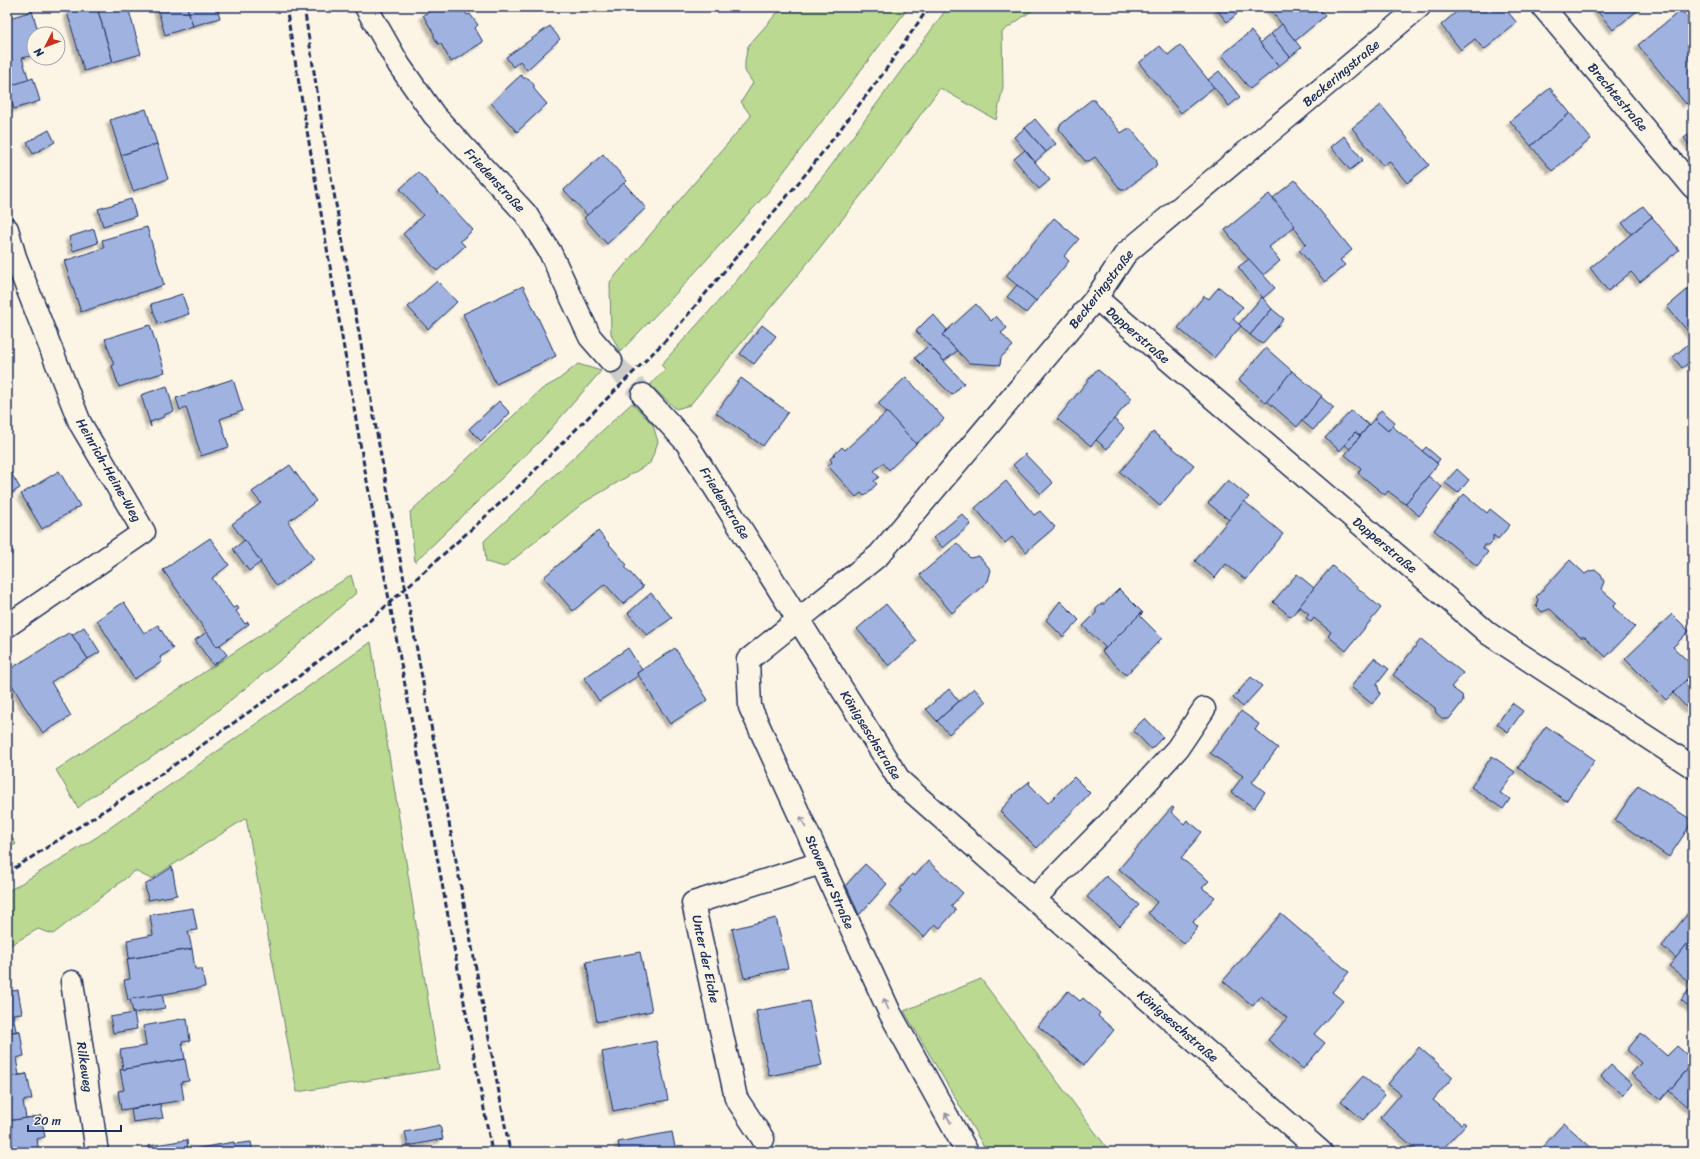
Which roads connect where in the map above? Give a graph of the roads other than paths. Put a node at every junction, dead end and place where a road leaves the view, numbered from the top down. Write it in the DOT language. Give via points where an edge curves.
graph roads {
  1 [pos="366,7"];
  2 [pos="1419,7"];
  3 [pos="1543,7"];
  4 [pos="1693,187"];
  5 [pos="7,229"];
  6 [pos="1096,298"];
  7 [pos="611,361"];
  8 [pos="643,395"];
  9 [pos="798,618"];
  10 [pos="7,626"];
  11 [pos="1204,709"];
  12 [pos="1693,767"];
  13 [pos="822,863"];
  14 [pos="1034,899"];
  15 [pos="72,982"];
  16 [pos="763,1139"];
  17 [pos="97,1152"];
  18 [pos="968,1152"];
  19 [pos="1321,1152"];
  1 -- 7 [label="street, Friedenstraße" via="399,65 434,115 526,214 550,252 590,337"];
  2 -- 6 [label="street, Beckeringstraße" via="1126,253"];
  3 -- 4 [label="street, Brechtestraße"];
  5 -- 10 [label="street, Heinrich-Heine-Weg" via="15,257 80,423 144,532"];
  6 -- 9 [label="street, Beckeringstraße" via="879,555"];
  6 -- 12 [label="street, Dapperstraße" via="1489,634"];
  8 -- 9 [label="street, Friedenstraße" via="686,442"];
  13 -- 9 [label="street, Stoverner Straße, one-way" via="750,707 748,660"];
  9 -- 14 [label="street, Königseschstraße" via="900,781"];
  11 -- 14 [label="street" via="1177,749 1114,818"];
  13 -- 16 [label="street, Unter der Eiche" via="693,903 736,1098"];
  18 -- 13 [label="street, Stoverner Straße, one-way" via="890,1013"];
  14 -- 19 [label="street, Königseschstraße"];
  15 -- 17 [label="street, Rilkeweg"];
}
